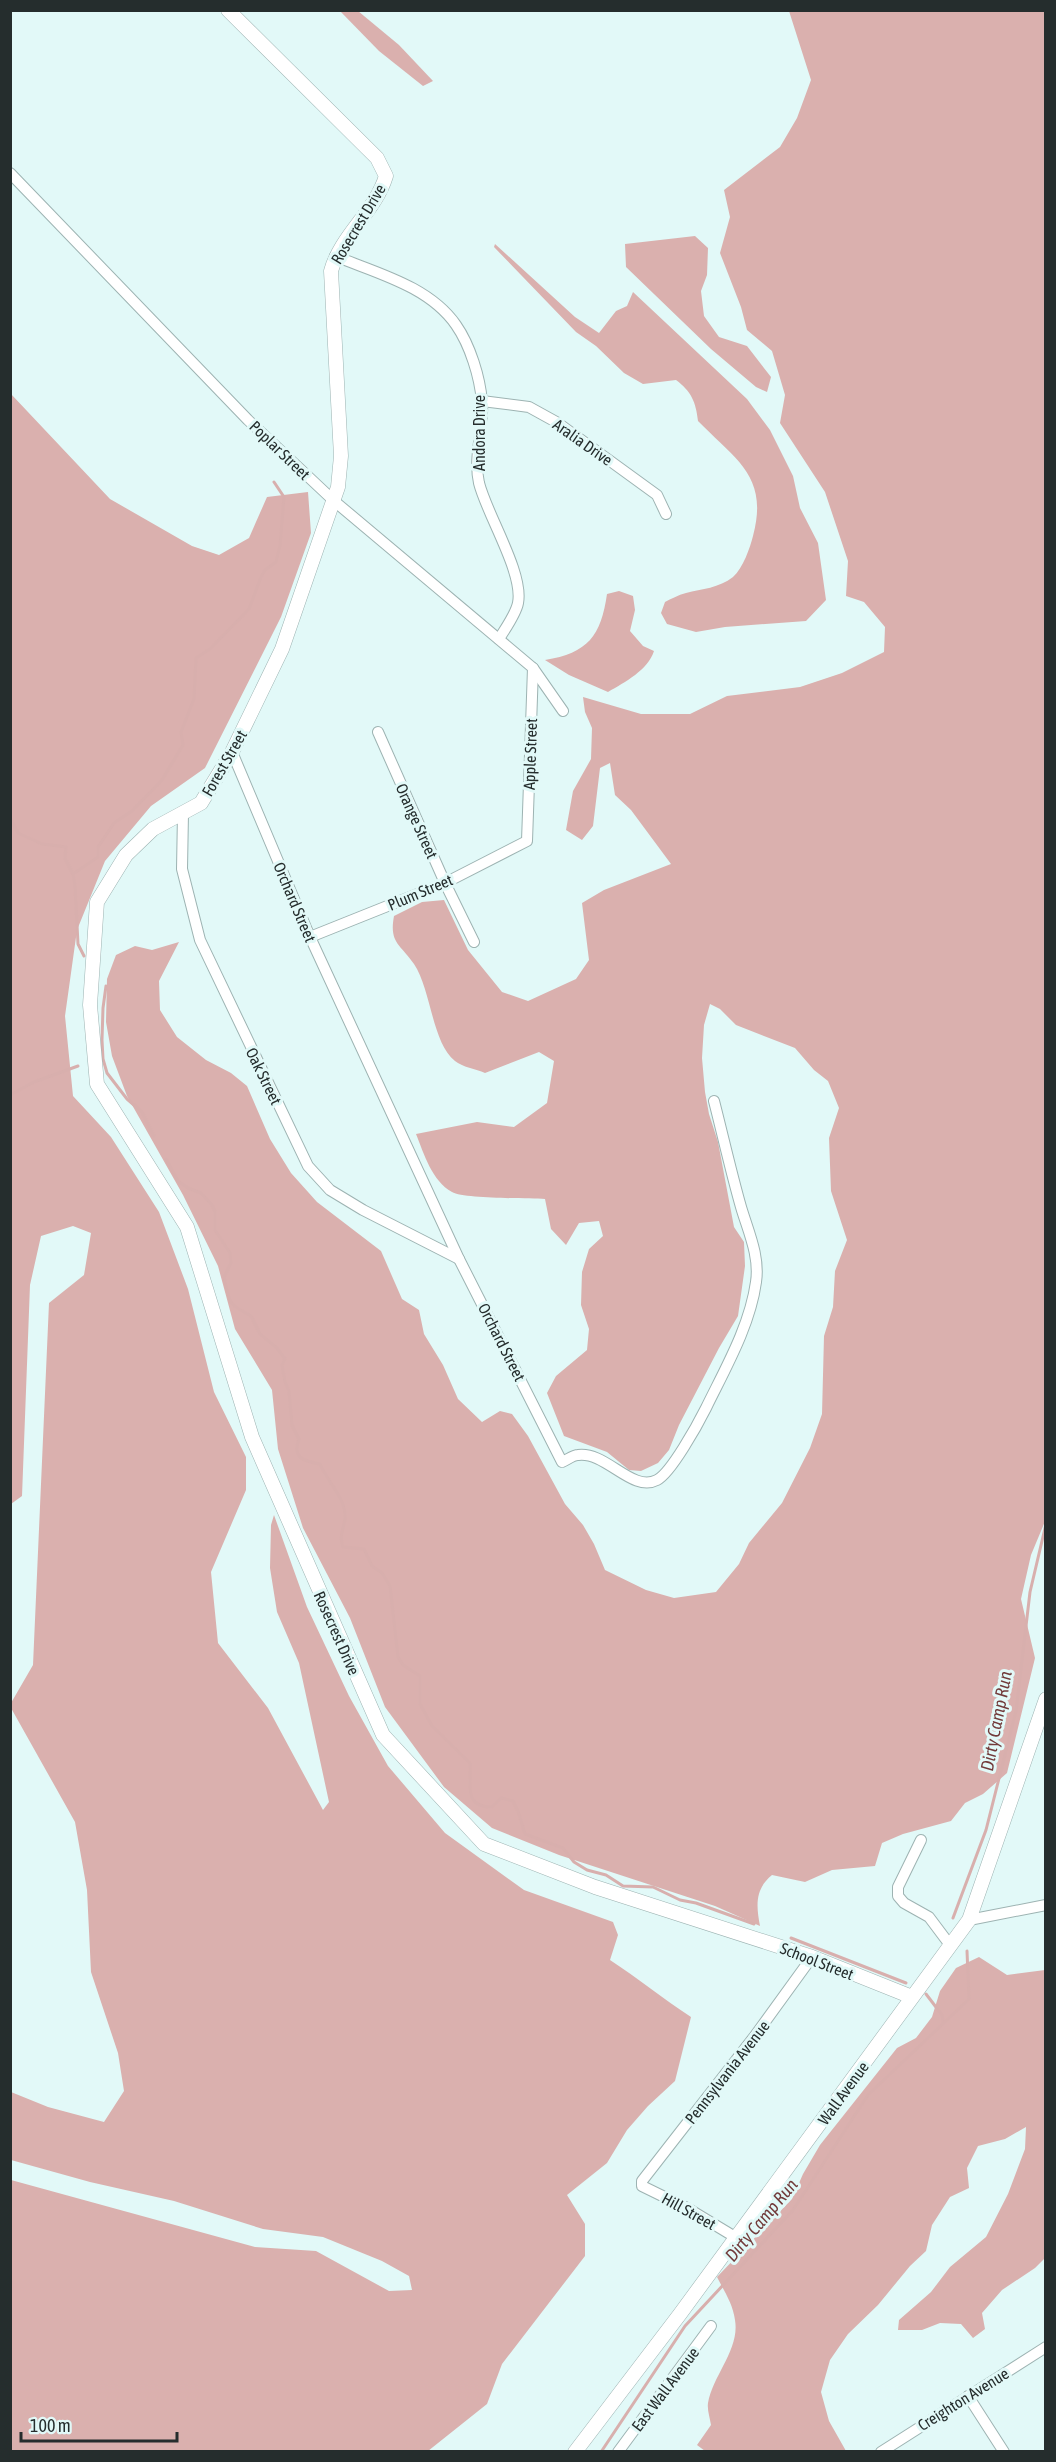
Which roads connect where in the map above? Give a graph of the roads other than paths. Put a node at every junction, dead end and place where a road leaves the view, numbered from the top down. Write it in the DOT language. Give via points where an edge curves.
graph roads {
  1 [pos="228,10"];
  2 [pos="10,173"];
  3 [pos="335,256"];
  4 [pos="482,402"];
  5 [pos="333,500"];
  6 [pos="666,514"];
  7 [pos="499,639"];
  8 [pos="533,668"];
  9 [pos="563,711"];
  10 [pos="378,732"];
  11 [pos="232,752"];
  12 [pos="183,813"];
  13 [pos="527,841"];
  14 [pos="445,884"];
  15 [pos="310,937"];
  16 [pos="474,942"];
  17 [pos="714,1101"];
  18 [pos="146,1159"];
  19 [pos="459,1259"];
  20 [pos="1046,1700"];
  21 [pos="921,1840"];
  22 [pos="1046,1905"];
  23 [pos="969,1920"];
  24 [pos="722,1926"];
  25 [pos="950,1945"];
  26 [pos="812,1957"];
  27 [pos="912,1997"];
  28 [pos="642,2186"];
  29 [pos="735,2237"];
  30 [pos="711,2326"];
  31 [pos="1046,2347"];
  32 [pos="968,2396"];
  33 [pos="575,2451"];
  34 [pos="618,2451"];
  35 [pos="881,2451"];
  36 [pos="1004,2451"];
  1 -- 3 [label="street, Rosecrest Drive" via="377,158 386,176 382,190"];
  2 -- 5 [label="street, Poplar Street" via="248,420"];
  3 -- 4 [label="street, Andora Drive" via="433,301 455,324 472,358"];
  3 -- 5 [label="street, Rosecrest Drive" via="331,271 341,456"];
  4 -- 6 [label="street, Aralia Drive" via="529,407 558,423 657,495"];
  4 -- 7 [label="street, Andora Drive" via="478,480 516,576 518,594 518,603"];
  5 -- 7 [label="street, Poplar Street"];
  5 -- 11 [label="street, Forest Street" via="282,649"];
  7 -- 8 [label="street, Poplar Street"];
  8 -- 9 [label="street, Poplar Street"];
  8 -- 13 [label="street, Apple Street"];
  10 -- 14 [label="street, Orange Street"];
  11 -- 12 [label="street, Forest Street" via="201,803"];
  11 -- 15 [label="street, Orchard Street"];
  12 -- 18 [label="street, Forest Street" via="153,829 126,855 97,902 90,1005 97,1084"];
  12 -- 19 [label="street, Oak Street" via="182,869 200,940 308,1166 330,1190"];
  13 -- 14 [label="street, Plum Street"];
  14 -- 15 [label="street, Plum Street"];
  14 -- 16 [label="street, Orange Street"];
  15 -- 19 [label="street, Orchard Street"];
  17 -- 19 [label="street, Orchard Street" via="756,1255 756,1282 731,1358 672,1465 658,1479 644,1483 596,1457 578,1455 562,1462"];
  18 -- 24 [label="street, Rosecrest Drive" via="187,1227 252,1437 382,1735 484,1844 595,1887"];
  20 -- 23 [label="street, Wall Avenue"];
  21 -- 25 [label="street" via="897,1896 929,1917"];
  22 -- 23 [label="street"];
  23 -- 25 [label="street, Wall Avenue"];
  24 -- 26 [label="street, School Street"];
  25 -- 27 [label="street, Wall Avenue"];
  26 -- 27 [label="street, School Street"];
  26 -- 28 [label="street, Pennsylvania Avenue"];
  27 -- 29 [label="street, Wall Avenue"];
  28 -- 29 [label="street, Hill Street"];
  29 -- 33 [label="street, Wall Avenue"];
  30 -- 34 [label="street, East Wall Avenue"];
  31 -- 32 [label="street, Creighton Avenue"];
  32 -- 35 [label="street, Creighton Avenue"];
  32 -- 36 [label="street"];
}
